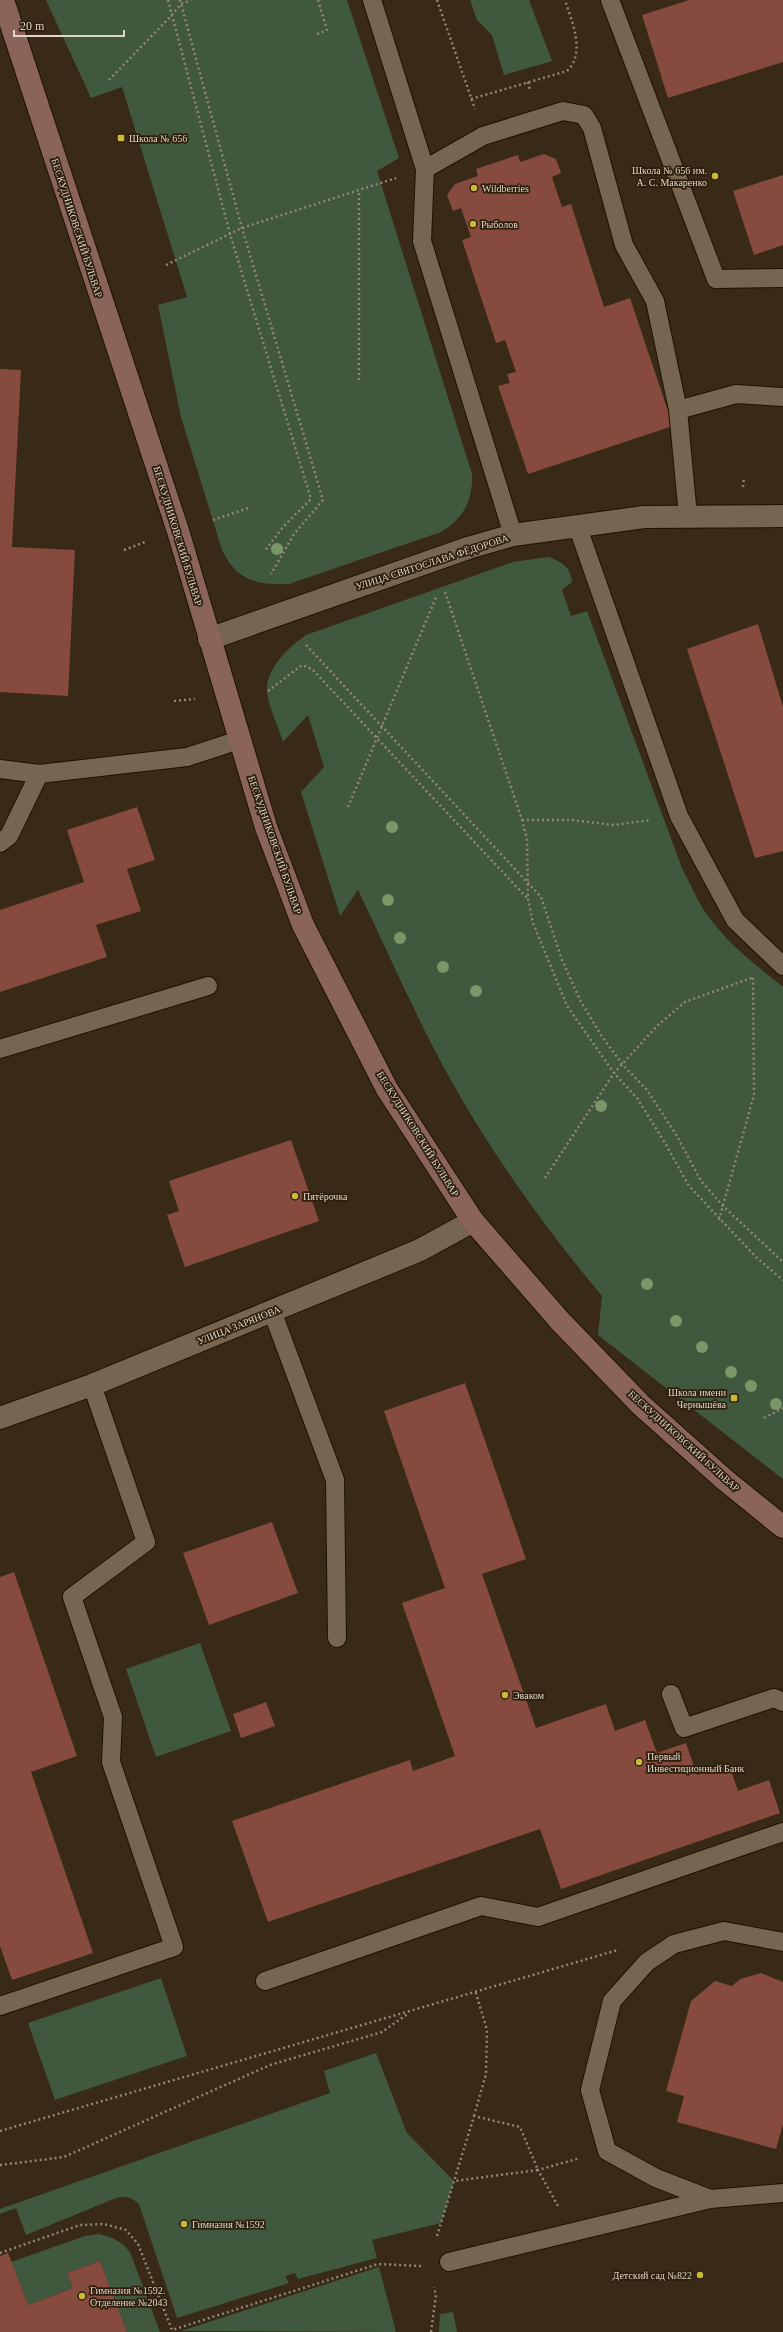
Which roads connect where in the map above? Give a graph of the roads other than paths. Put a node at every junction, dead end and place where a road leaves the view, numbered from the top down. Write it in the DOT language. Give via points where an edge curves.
graph roads {
  1 [pos="3,0"];
  2 [pos="372,0"];
  3 [pos="610,0"];
  4 [pos="425,169"];
  5 [pos="783,278"];
  6 [pos="783,397"];
  7 [pos="678,410"];
  8 [pos="688,516"];
  9 [pos="783,516"];
  10 [pos="577,525"];
  11 [pos="513,535"];
  12 [pos="209,639"];
  13 [pos="240,740"];
  14 [pos="0,769"];
  15 [pos="39,774"];
  16 [pos="0,844"];
  17 [pos="783,966"];
  18 [pos="208,986"];
  19 [pos="0,1049"];
  20 [pos="473,1221"];
  21 [pos="272,1311"];
  22 [pos="92,1385"];
  23 [pos="0,1418"];
  24 [pos="783,1527"];
  25 [pos="337,1638"];
  26 [pos="671,1694"];
  27 [pos="783,1702"];
  28 [pos="783,1832"];
  29 [pos="783,1942"];
  30 [pos="265,1981"];
  31 [pos="0,2006"];
  32 [pos="783,2193"];
  33 [pos="710,2200"];
  34 [pos="449,2262"];
  1 -- 12 [label="street, БЕСКУДНИКОВСКИЙ БУЛЬВАР" via="178,532"];
  2 -- 4 [label="lane"];
  3 -- 5 [label="lane" via="716,279"];
  4 -- 7 [label="lane" via="483,136 563,111 584,115 592,128 624,245 655,301"];
  4 -- 11 [label="lane" via="422,241"];
  6 -- 7 [label="lane" via="736,394"];
  7 -- 8 [label="lane"];
  8 -- 9 [label="street, УЛИЦА СВЯТОСЛАВА ФЁДОРОВА"];
  8 -- 10 [label="street, УЛИЦА СВЯТОСЛАВА ФЁДОРОВА" via="644,517"];
  10 -- 11 [label="street, УЛИЦА СВЯТОСЛАВА ФЁДОРОВА"];
  10 -- 17 [label="lane" via="679,816 735,920"];
  11 -- 12 [label="street, УЛИЦА СВЯТОСЛАВА ФЁДОРОВА" via="468,548"];
  12 -- 13 [label="street, БЕСКУДНИКОВСКИЙ БУЛЬВАР"];
  13 -- 15 [label="lane" via="187,757"];
  13 -- 20 [label="street, БЕСКУДНИКОВСКИЙ БУЛЬВАР" via="266,827 303,925 387,1089"];
  14 -- 15 [label="lane"];
  15 -- 16 [label="lane" via="9,836"];
  18 -- 19 [label="lane"];
  20 -- 21 [label="street, УЛИЦА ЗАРЯНОВА" via="420,1250"];
  20 -- 24 [label="street, БЕСКУДНИКОВСКИЙ БУЛЬВАР" via="560,1321 641,1405 725,1480"];
  21 -- 22 [label="street, УЛИЦА ЗАРЯНОВА"];
  21 -- 25 [label="lane" via="335,1480"];
  22 -- 23 [label="street, УЛИЦА ЗАРЯНОВА"];
  22 -- 31 [label="lane" via="146,1542 72,1597 113,1717 111,1762 174,1947"];
  26 -- 27 [label="lane" via="684,1728 774,1698"];
  28 -- 30 [label="lane" via="538,1917 481,1906"];
  29 -- 33 [label="lane" via="724,1930 674,1944 647,1962 612,2001 590,2090 607,2150 656,2178"];
  32 -- 33 [label="lane"];
  33 -- 34 [label="lane"];
}
